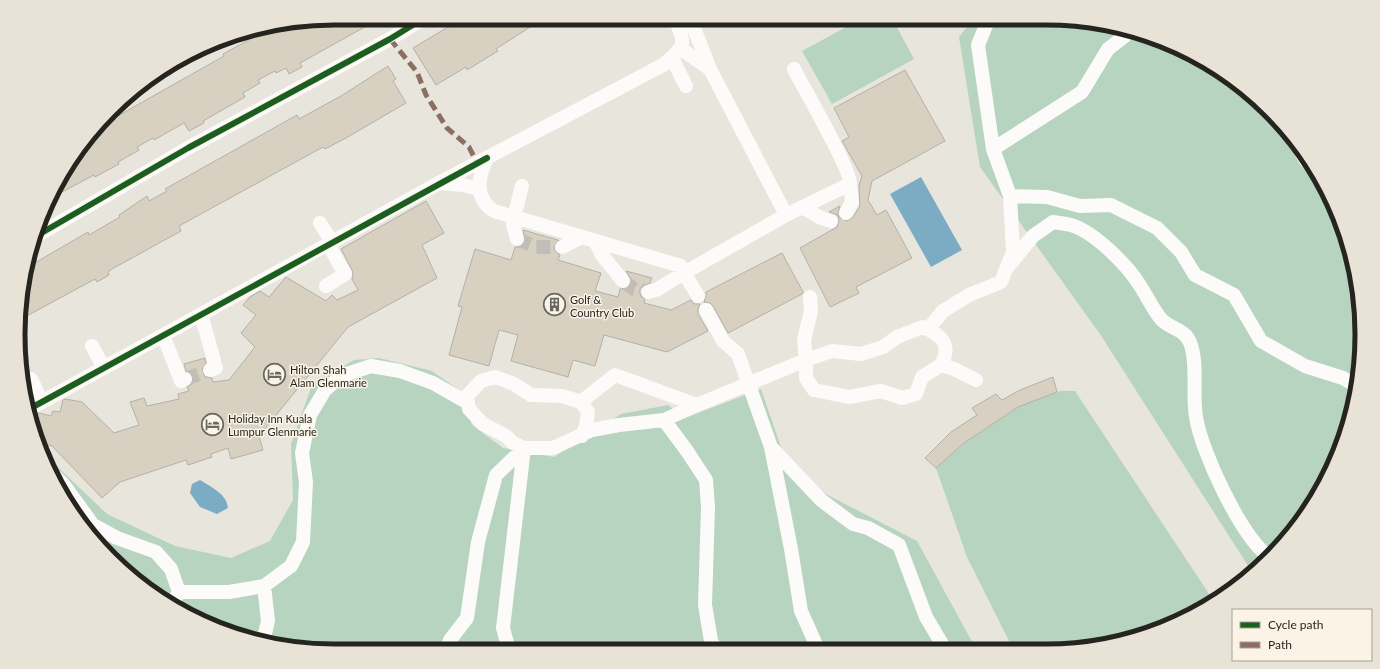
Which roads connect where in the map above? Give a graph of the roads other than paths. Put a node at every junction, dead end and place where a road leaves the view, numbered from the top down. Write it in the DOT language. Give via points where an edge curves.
graph roads {
  1 [pos="413,25"];
  2 [pos="678,25"];
  3 [pos="693,25"];
  4 [pos="986,25"];
  5 [pos="1125,36"];
  6 [pos="676,53"];
  7 [pos="710,69"];
  8 [pos="794,69"];
  9 [pos="686,86"];
  10 [pos="993,149"];
  11 [pos="487,158"];
  12 [pos="439,183"];
  13 [pos="850,184"];
  14 [pos="522,186"];
  15 [pos="479,189"];
  16 [pos="1010,196"];
  17 [pos="802,207"];
  18 [pos="846,213"];
  19 [pos="786,215"];
  20 [pos="514,217"];
  21 [pos="831,221"];
  22 [pos="320,223"];
  23 [pos="42,233"];
  24 [pos="517,239"];
  25 [pos="588,239"];
  26 [pos="330,243"];
  27 [pos="562,247"];
  28 [pos="1007,268"];
  29 [pos="684,273"];
  30 [pos="623,281"];
  31 [pos="326,286"];
  32 [pos="648,292"];
  33 [pos="698,296"];
  34 [pos="810,297"];
  35 [pos="706,310"];
  36 [pos="201,314"];
  37 [pos="928,329"];
  38 [pos="163,335"];
  39 [pos="92,346"];
  40 [pos="806,360"];
  41 [pos="941,365"];
  42 [pos="104,368"];
  43 [pos="210,370"];
  44 [pos="184,379"];
  45 [pos="31,380"];
  46 [pos="976,380"];
  47 [pos="1351,382"];
  48 [pos="749,384"];
  49 [pos="468,403"];
  50 [pos="36,405"];
  51 [pos="697,405"];
  52 [pos="585,407"];
  53 [pos="664,420"];
  54 [pos="606,427"];
  55 [pos="582,436"];
  56 [pos="771,447"];
  57 [pos="524,448"];
  58 [pos="64,485"];
  59 [pos="1264,553"];
  60 [pos="264,586"];
  61 [pos="179,592"];
  62 [pos="175,600"];
  63 [pos="265,636"];
  64 [pos="449,644"];
  65 [pos="507,644"];
  66 [pos="713,644"];
  67 [pos="816,644"];
  68 [pos="942,644"];
  1 -- 23 [label="street" via="188,148"];
  2 -- 6 [label="street" via="683,43"];
  3 -- 7 [label="street"];
  4 -- 10 [label="street" via="978,45"];
  5 -- 10 [label="street" via="1108,49 1082,92"];
  6 -- 7 [label="street"];
  6 -- 9 [label="street"];
  6 -- 11 [label="street" via="663,64"];
  7 -- 19 [label="street"];
  8 -- 13 [label="street" via="851,180"];
  10 -- 16 [label="street"];
  11 -- 12 [label="street"];
  11 -- 15 [label="street" via="480,173"];
  12 -- 15 [label="street"];
  12 -- 26 [label="street"];
  13 -- 17 [label="street"];
  13 -- 18 [label="street" via="852,202"];
  14 -- 20 [label="street"];
  15 -- 20 [label="street" via="489,208"];
  16 -- 28 [label="street" via="1013,252"];
  16 -- 47 [label="street" via="1047,197 1080,206 1111,205 1157,228 1181,252 1195,275 1234,295 1261,341 1305,366"];
  17 -- 19 [label="street"];
  17 -- 21 [label="street"];
  19 -- 29 [label="street"];
  20 -- 24 [label="street" via="513,225"];
  20 -- 25 [label="street"];
  22 -- 26 [label="street"];
  25 -- 27 [label="street"];
  25 -- 29 [label="street" via="681,266"];
  25 -- 30 [label="street"];
  26 -- 31 [label="street" via="345,274"];
  26 -- 36 [label="street"];
  28 -- 37 [label="street" via="1001,282 969,295 943,311"];
  28 -- 59 [label="street" via="1033,236 1053,222 1075,226 1103,243 1132,273 1162,320 1182,331 1190,342 1193,353 1196,419 1208,456 1239,519"];
  29 -- 32 [label="street"];
  29 -- 33 [label="street"];
  34 -- 40 [label="street" via="811,311 804,340"];
  35 -- 48 [label="street" via="723,341 738,354"];
  36 -- 38 [label="street"];
  36 -- 43 [label="street" via="216,368"];
  37 -- 40 [label="street" via="923,327 897,337 884,347 861,354 832,351"];
  37 -- 41 [label="street" via="937,333 944,344 945,357"];
  38 -- 42 [label="street"];
  38 -- 44 [label="street" via="181,381"];
  39 -- 42 [label="street"];
  40 -- 41 [label="street" via="806,378 814,390 849,397 881,392 902,398 916,394 922,378"];
  40 -- 48 [label="street"];
  41 -- 46 [label="street"];
  42 -- 50 [label="street"];
  45 -- 50 [label="street"];
  48 -- 51 [label="street"];
  48 -- 56 [label="street"];
  49 -- 52 [label="street" via="467,396 481,381 496,377 514,384 531,395 562,396"];
  49 -- 57 [label="street" via="469,409 483,424"];
  49 -- 60 [label="street" via="433,383 400,371 371,366 341,376 325,390 310,415 302,452 306,482 303,542 291,566"];
  51 -- 52 [label="street" via="615,375"];
  51 -- 53 [label="street"];
  52 -- 54 [label="street"];
  52 -- 55 [label="street" via="586,426"];
  53 -- 54 [label="street"];
  53 -- 66 [label="street" via="706,480 708,507 705,606"];
  54 -- 55 [label="street" via="592,430"];
  55 -- 57 [label="street" via="553,448"];
  56 -- 67 [label="street" via="801,611"];
  56 -- 68 [label="street" via="821,500 853,524 868,528 899,545 926,617"];
  57 -- 64 [label="street" via="496,474 478,542 467,618"];
  57 -- 65 [label="street" via="503,628"];
  58 -- 61 [label="street" via="94,525 117,538 156,552 171,569"];
  60 -- 61 [label="street" via="230,592"];
  60 -- 63 [label="street" via="268,621"];
  61 -- 62 [label="street"];
}
